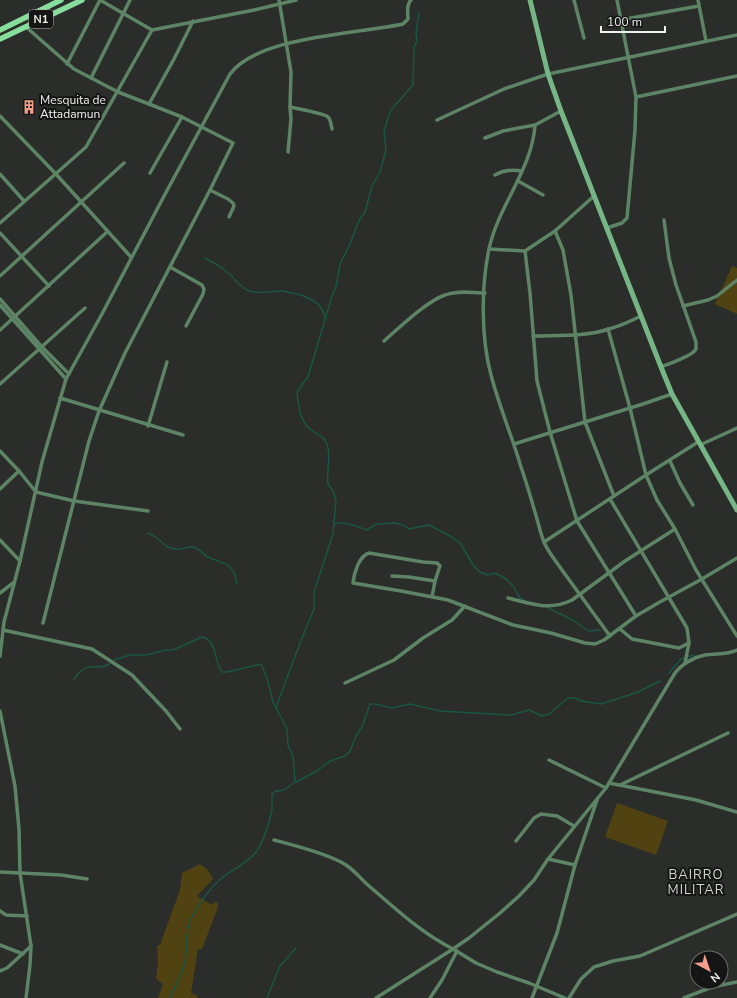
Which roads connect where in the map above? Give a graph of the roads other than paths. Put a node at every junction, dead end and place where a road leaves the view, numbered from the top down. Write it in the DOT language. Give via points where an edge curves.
graph roads {
  1 [pos="61,0"];
  2 [pos="82,0"];
  3 [pos="100,0"];
  4 [pos="130,0"];
  5 [pos="296,0"];
  6 [pos="411,0"];
  7 [pos="530,0"];
  8 [pos="574,0"];
  9 [pos="617,0"];
  10 [pos="698,0"];
  11 [pos="279,2"];
  12 [pos="699,6"];
  13 [pos="124,14"];
  14 [pos="620,20"];
  15 [pos="193,21"];
  16 [pos="25,26"];
  17 [pos="2,29"];
  18 [pos="152,30"];
  19 [pos="8,35"];
  20 [pos="737,35"];
  21 [pos="584,38"];
  22 [pos="0,39"];
  23 [pos="706,41"];
  24 [pos="286,44"];
  25 [pos="629,57"];
  26 [pos="67,64"];
  27 [pos="548,74"];
  28 [pos="737,76"];
  29 [pos="91,78"];
  30 [pos="118,92"];
  31 [pos="636,97"];
  32 [pos="149,104"];
  33 [pos="290,107"];
  34 [pos="561,111"];
  35 [pos="0,117"];
  36 [pos="182,117"];
  37 [pos="437,120"];
  38 [pos="535,125"];
  39 [pos="201,127"];
  40 [pos="332,130"];
  41 [pos="486,138"];
  42 [pos="288,152"];
  43 [pos="124,163"];
  44 [pos="522,171"];
  45 [pos="55,173"];
  46 [pos="150,173"];
  47 [pos="0,174"];
  48 [pos="495,175"];
  49 [pos="518,181"];
  50 [pos="210,190"];
  51 [pos="543,195"];
  52 [pos="594,196"];
  53 [pos="24,201"];
  54 [pos="81,203"];
  55 [pos="229,217"];
  56 [pos="664,220"];
  57 [pos="0,224"];
  58 [pos="607,228"];
  59 [pos="107,232"];
  60 [pos="555,232"];
  61 [pos="0,233"];
  62 [pos="489,249"];
  63 [pos="525,251"];
  64 [pos="22,256"];
  65 [pos="131,257"];
  66 [pos="170,267"];
  67 [pos="0,276"];
  68 [pos="737,280"];
  69 [pos="49,286"];
  70 [pos="485,293"];
  71 [pos="0,299"];
  72 [pos="0,305"];
  73 [pos="683,306"];
  74 [pos="85,308"];
  75 [pos="641,316"];
  76 [pos="14,318"];
  77 [pos="186,326"];
  78 [pos="0,330"];
  79 [pos="608,330"];
  80 [pos="576,334"];
  81 [pos="533,336"];
  82 [pos="384,341"];
  83 [pos="40,347"];
  84 [pos="167,362"];
  85 [pos="661,367"];
  86 [pos="68,374"];
  87 [pos="66,379"];
  88 [pos="0,384"];
  89 [pos="672,394"];
  90 [pos="60,398"];
  91 [pos="630,408"];
  92 [pos="99,411"];
  93 [pos="585,422"];
  94 [pos="148,426"];
  95 [pos="737,428"];
  96 [pos="550,432"];
  97 [pos="183,435"];
  98 [pos="514,444"];
  99 [pos="699,444"];
  100 [pos="0,451"];
  101 [pos="670,461"];
  102 [pos="19,471"];
  103 [pos="646,475"];
  104 [pos="0,489"];
  105 [pos="36,492"];
  106 [pos="614,496"];
  107 [pos="610,499"];
  108 [pos="74,501"];
  109 [pos="693,505"];
  110 [pos="737,510"];
  111 [pos="148,511"];
  112 [pos="577,521"];
  113 [pos="675,529"];
  114 [pos="1,542"];
  115 [pos="544,542"];
  116 [pos="640,550"];
  117 [pos="737,558"];
  118 [pos="20,562"];
  119 [pos="608,572"];
  120 [pos="392,576"];
  121 [pos="702,579"];
  122 [pos="14,582"];
  123 [pos="435,582"];
  124 [pos="0,593"];
  125 [pos="580,595"];
  126 [pos="432,597"];
  127 [pos="669,597"];
  128 [pos="508,598"];
  129 [pos="465,606"];
  130 [pos="636,616"];
  131 [pos="43,622"];
  132 [pos="620,629"];
  133 [pos="3,630"];
  134 [pos="610,636"];
  135 [pos="737,636"];
  136 [pos="689,643"];
  137 [pos="737,650"];
  138 [pos="0,656"];
  139 [pos="686,663"];
  140 [pos="345,683"];
  141 [pos="0,710"];
  142 [pos="180,729"];
  143 [pos="728,733"];
  144 [pos="549,760"];
  145 [pos="609,783"];
  146 [pos="620,785"];
  147 [pos="606,788"];
  148 [pos="598,798"];
  149 [pos="737,812"];
  150 [pos="574,826"];
  151 [pos="274,840"];
  152 [pos="516,841"];
  153 [pos="548,859"];
  154 [pos="575,866"];
  155 [pos="0,872"];
  156 [pos="20,873"];
  157 [pos="87,879"];
  158 [pos="0,911"];
  159 [pos="737,914"];
  160 [pos="27,916"];
  161 [pos="0,945"];
  162 [pos="31,946"];
  163 [pos="452,949"];
  164 [pos="457,951"];
  165 [pos="22,954"];
  166 [pos="0,972"];
  167 [pos="737,982"];
  168 [pos="537,986"];
  169 [pos="26,998"];
  170 [pos="376,998"];
  171 [pos="430,998"];
  172 [pos="532,998"];
  173 [pos="565,998"];
  174 [pos="569,998"];
  175 [pos="684,998"];
  1 -- 17 [label="main road, N1"];
  2 -- 16 [label="main road, N1"];
  3 -- 13 [label="street"];
  3 -- 26 [label="street"];
  4 -- 13 [label="street"];
  5 -- 11 [label="street"];
  6 -- 24 [label="street" via="407,6 408,19 403,24"];
  7 -- 27 [label="street"];
  8 -- 21 [label="street"];
  9 -- 14 [label="street"];
  10 -- 12 [label="street"];
  11 -- 15 [label="street" via="254,10"];
  11 -- 24 [label="street"];
  12 -- 14 [label="street"];
  12 -- 23 [label="street"];
  13 -- 18 [label="street"];
  13 -- 29 [label="street"];
  14 -- 25 [label="street"];
  15 -- 18 [label="street"];
  15 -- 32 [label="street"];
  16 -- 19 [label="main road, N1"];
  16 -- 26 [label="street"];
  17 -- 19 [label="main road"];
  18 -- 30 [label="street"];
  19 -- 22 [label="main road, N1"];
  20 -- 23 [label="street"];
  23 -- 25 [label="street"];
  24 -- 33 [label="street" via="291,77"];
  24 -- 39 [label="street" via="241,62 225,82"];
  25 -- 27 [label="street"];
  25 -- 31 [label="street"];
  26 -- 29 [label="street"];
  27 -- 34 [label="street"];
  27 -- 37 [label="street" via="504,89"];
  28 -- 31 [label="street"];
  29 -- 30 [label="street"];
  30 -- 32 [label="street"];
  30 -- 45 [label="street" via="86,147"];
  31 -- 58 [label="street" via="627,218 622,223"];
  32 -- 36 [label="street"];
  33 -- 40 [label="street" via="328,116"];
  33 -- 42 [label="street"];
  34 -- 38 [label="street"];
  34 -- 52 [label="street"];
  35 -- 45 [label="street"];
  36 -- 39 [label="street"];
  36 -- 46 [label="street"];
  38 -- 41 [label="street" via="503,131"];
  38 -- 44 [label="street"];
  39 -- 50 [label="street" via="233,143"];
  39 -- 65 [label="street"];
  43 -- 54 [label="street"];
  44 -- 48 [label="street" via="511,169"];
  44 -- 49 [label="street"];
  45 -- 53 [label="street"];
  45 -- 54 [label="street"];
  47 -- 53 [label="street"];
  49 -- 51 [label="street"];
  49 -- 62 [label="street" via="500,217"];
  50 -- 55 [label="street" via="233,203"];
  50 -- 66 [label="street"];
  52 -- 58 [label="street"];
  52 -- 60 [label="street"];
  53 -- 57 [label="street"];
  54 -- 59 [label="street"];
  54 -- 64 [label="street"];
  56 -- 73 [label="street" via="669,258"];
  58 -- 75 [label="street"];
  59 -- 65 [label="street"];
  59 -- 69 [label="street"];
  60 -- 63 [label="street"];
  60 -- 80 [label="street" via="564,256"];
  61 -- 64 [label="street"];
  62 -- 63 [label="street"];
  62 -- 70 [label="street"];
  63 -- 81 [label="street"];
  64 -- 67 [label="street"];
  64 -- 69 [label="street"];
  65 -- 86 [label="street"];
  66 -- 77 [label="street" via="202,285 204,289"];
  66 -- 92 [label="street" via="128,346"];
  68 -- 73 [label="street" via="717,296"];
  69 -- 76 [label="street"];
  70 -- 82 [label="street" via="459,292 445,295 431,303"];
  70 -- 98 [label="street" via="484,328 487,357 503,416"];
  71 -- 76 [label="street"];
  72 -- 76 [label="street"];
  73 -- 85 [label="street" via="695,338 696,348 689,355"];
  74 -- 83 [label="street"];
  75 -- 79 [label="street"];
  75 -- 85 [label="street"];
  76 -- 78 [label="street"];
  76 -- 83 [label="street"];
  79 -- 80 [label="street"];
  79 -- 91 [label="street"];
  80 -- 81 [label="street"];
  80 -- 93 [label="street"];
  81 -- 96 [label="street" via="538,381"];
  83 -- 86 [label="street"];
  83 -- 87 [label="street"];
  83 -- 88 [label="street"];
  84 -- 94 [label="street"];
  85 -- 89 [label="street"];
  86 -- 87 [label="street"];
  87 -- 90 [label="street"];
  89 -- 91 [label="street"];
  89 -- 99 [label="street"];
  90 -- 92 [label="street"];
  90 -- 105 [label="street"];
  91 -- 93 [label="street"];
  91 -- 103 [label="street"];
  92 -- 94 [label="street"];
  92 -- 108 [label="street"];
  93 -- 96 [label="street"];
  93 -- 106 [label="street"];
  94 -- 97 [label="street"];
  95 -- 99 [label="street"];
  96 -- 98 [label="street"];
  96 -- 112 [label="street"];
  98 -- 115 [label="street"];
  99 -- 101 [label="street"];
  99 -- 110 [label="street"];
  100 -- 102 [label="street"];
  101 -- 103 [label="street"];
  101 -- 109 [label="street"];
  102 -- 104 [label="street"];
  102 -- 105 [label="street"];
  103 -- 106 [label="street"];
  103 -- 113 [label="street" via="657,500"];
  105 -- 108 [label="street"];
  105 -- 118 [label="street"];
  106 -- 107 [label="street"];
  107 -- 112 [label="street"];
  107 -- 116 [label="street"];
  108 -- 111 [label="street"];
  108 -- 131 [label="street"];
  112 -- 115 [label="street"];
  112 -- 119 [label="street"];
  113 -- 116 [label="street"];
  113 -- 121 [label="street"];
  114 -- 118 [label="street"];
  115 -- 125 [label="street"];
  116 -- 119 [label="street"];
  116 -- 127 [label="street"];
  117 -- 121 [label="street"];
  118 -- 122 [label="street"];
  119 -- 125 [label="street"];
  119 -- 130 [label="street"];
  120 -- 123 [label="street"];
  121 -- 127 [label="street"];
  121 -- 135 [label="street"];
  122 -- 124 [label="street"];
  122 -- 133 [label="street"];
  123 -- 126 [label="street"];
  123 -- 126 [label="street" via="440,566 437,562 372,553 364,555 353,580 353,583"];
  125 -- 128 [label="street" via="556,606 530,604"];
  125 -- 134 [label="street"];
  126 -- 129 [label="street"];
  127 -- 130 [label="street"];
  127 -- 136 [label="street" via="687,628"];
  129 -- 134 [label="street" via="513,625 585,643 600,642"];
  129 -- 140 [label="street" via="452,620 394,660"];
  130 -- 132 [label="street"];
  132 -- 134 [label="street"];
  132 -- 136 [label="street" via="632,639 679,648"];
  133 -- 138 [label="street"];
  133 -- 142 [label="street" via="92,649 132,675"];
  136 -- 139 [label="street"];
  137 -- 139 [label="street" via="704,655"];
  139 -- 145 [label="street" via="675,673"];
  141 -- 156 [label="street" via="15,786"];
  143 -- 146 [label="street"];
  144 -- 147 [label="street"];
  145 -- 146 [label="street"];
  145 -- 147 [label="street"];
  146 -- 149 [label="street" via="696,800"];
  147 -- 148 [label="street"];
  148 -- 150 [label="street"];
  148 -- 154 [label="street"];
  150 -- 152 [label="street" via="557,816 541,814 534,818"];
  150 -- 153 [label="street"];
  151 -- 163 [label="street" via="333,858 346,865 420,928"];
  153 -- 154 [label="street"];
  153 -- 163 [label="street" via="519,896"];
  154 -- 168 [label="street" via="557,933"];
  155 -- 156 [label="street"];
  156 -- 157 [label="street"];
  156 -- 160 [label="street"];
  158 -- 160 [label="street" via="6,915"];
  159 -- 174 [label="street" via="640,956 594,967 581,979"];
  160 -- 162 [label="street"];
  161 -- 165 [label="street"];
  162 -- 165 [label="street"];
  162 -- 169 [label="street"];
  163 -- 164 [label="street"];
  163 -- 170 [label="street"];
  164 -- 168 [label="street" via="480,965"];
  164 -- 171 [label="street"];
  165 -- 166 [label="street"];
  167 -- 175 [label="street"];
  168 -- 172 [label="street"];
  168 -- 173 [label="street"];
}
